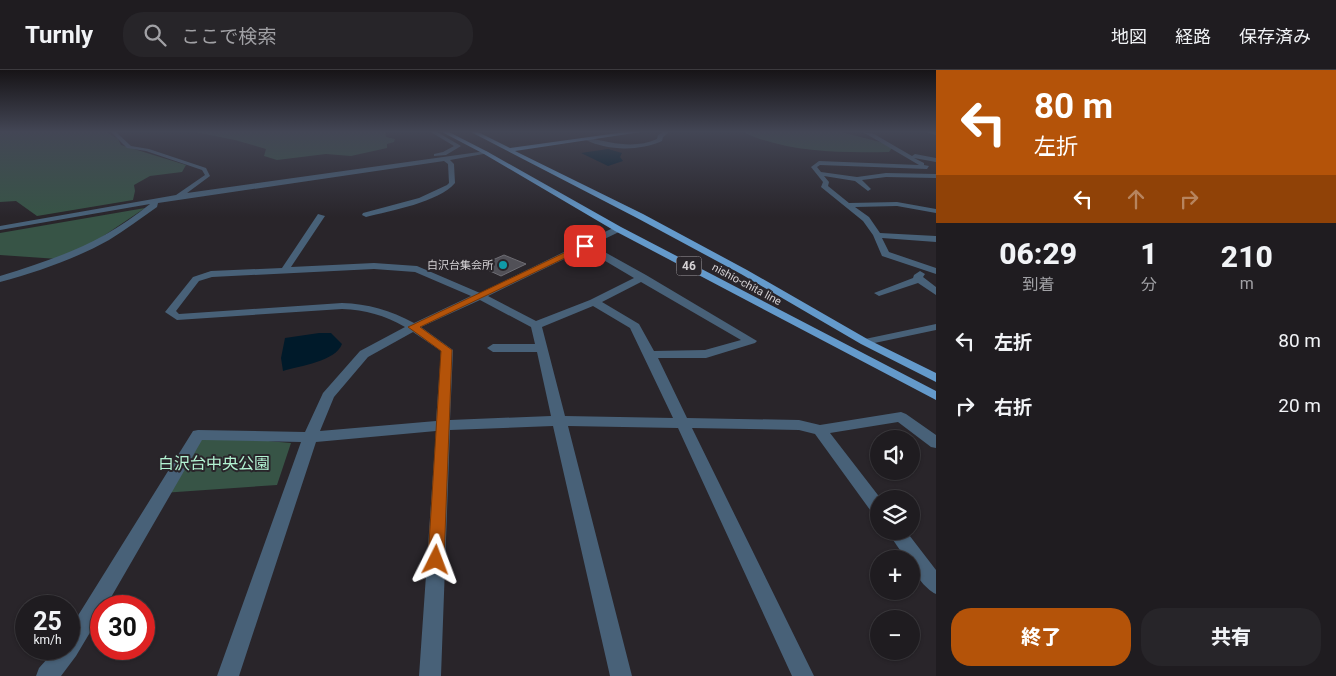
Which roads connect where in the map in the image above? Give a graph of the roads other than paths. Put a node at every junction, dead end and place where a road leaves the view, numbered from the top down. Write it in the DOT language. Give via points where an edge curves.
graph roads {
  1 [pos="177,160"];
  2 [pos="383,160"];
  3 [pos="437,160"];
  4 [pos="447,160"];
  5 [pos="499,160"];
  6 [pos="528,160"];
  7 [pos="915,160"];
  8 [pos="376,161"];
  9 [pos="927,167"];
  10 [pos="329,168"];
  11 [pos="818,172"];
  12 [pos="936,172"];
  13 [pos="936,176"];
  14 [pos="856,179"];
  15 [pos="281,182"];
  16 [pos="868,188"];
  17 [pos="177,197"];
  18 [pos="154,202"];
  19 [pos="847,205"];
  20 [pos="936,211"];
  21 [pos="366,215"];
  22 [pos="322,216"];
  23 [pos="0,228"];
  24 [pos="618,229"];
  25 [pos="877,236"];
  26 [pos="936,239"];
  27 [pos="585,246"];
  28 [pos="285,270"];
  29 [pos="934,271"];
  30 [pos="643,277"];
  31 [pos="0,279"];
  32 [pos="920,279"];
  33 [pos="936,292"];
  34 [pos="879,293"];
  35 [pos="479,296"];
  36 [pos="594,302"];
  37 [pos="536,325"];
  38 [pos="413,327"];
  39 [pos="936,327"];
  40 [pos="865,342"];
  41 [pos="493,348"];
  42 [pos="541,348"];
  43 [pos="650,355"];
  44 [pos="936,378"];
  45 [pos="936,396"];
  46 [pos="558,421"];
  47 [pos="683,424"];
  48 [pos="443,425"];
  49 [pos="820,430"];
  50 [pos="310,437"];
  51 [pos="936,443"];
  52 [pos="870,497"];
  53 [pos="903,540"];
  54 [pos="936,585"];
  55 [pos="80,631"];
  56 [pos="60,660"];
  57 [pos="47,676"];
  58 [pos="228,676"];
  59 [pos="430,676"];
  60 [pos="621,676"];
  61 [pos="803,676"];
  1 -- 17 [label="street" via="204,169 208,175"];
  2 -- 8 [label="street"];
  3 -- 15 [label="street"];
  4 -- 21 [label="street" via="451,164 452,183 449,186 422,200"];
  5 -- 24 [label="main road, nishio-chita line / 46"];
  6 -- 40 [label="main road, nishio-chita line / 46" via="726,263"];
  7 -- 9 [label="street"];
  9 -- 11 [label="street" via="819,163 814,167"];
  9 -- 12 [label="street"];
  10 -- 15 [label="street" via="282,175"];
  11 -- 14 [label="street"];
  11 -- 19 [label="street" via="826,182 824,187"];
  13 -- 14 [label="street" via="886,175"];
  14 -- 16 [label="street"];
  15 -- 17 [label="street"];
  17 -- 18 [label="street"];
  18 -- 23 [label="street"];
  18 -- 31 [label="street" via="146,212 100,242 63,259"];
  19 -- 20 [label="street" via="897,204"];
  19 -- 25 [label="street" via="866,219"];
  22 -- 28 [label="street"];
  24 -- 27 [label="street"];
  24 -- 45 [label="main road, nishio-chita line / 46"];
  25 -- 26 [label="street"];
  25 -- 29 [label="street" via="885,254"];
  27 -- 30 [label="street"];
  27 -- 35 [label="street"];
  28 -- 35 [label="street" via="374,266 417,269"];
  28 -- 38 [label="street" via="211,274 196,279 170,312 177,317 354,306 378,309"];
  29 -- 32 [label="street" via="918,275"];
  30 -- 36 [label="street"];
  30 -- 43 [label="street" via="751,341 706,354"];
  32 -- 33 [label="street"];
  32 -- 34 [label="street"];
  35 -- 37 [label="street"];
  35 -- 38 [label="street"];
  36 -- 37 [label="street"];
  36 -- 43 [label="street" via="635,326"];
  37 -- 42 [label="street"];
  38 -- 48 [label="street" via="447,350"];
  38 -- 50 [label="street" via="364,354 328,396"];
  39 -- 40 [label="street"];
  40 -- 44 [label="main road, nishio-chita line / 46"];
  41 -- 42 [label="street"];
  42 -- 46 [label="street"];
  43 -- 47 [label="street"];
  46 -- 47 [label="street"];
  46 -- 48 [label="street"];
  46 -- 60 [label="street"];
  47 -- 49 [label="street" via="799,425"];
  47 -- 61 [label="street"];
  48 -- 50 [label="street"];
  48 -- 59 [label="street"];
  49 -- 51 [label="street" via="901,417"];
  49 -- 52 [label="street"];
  50 -- 55 [label="street" via="198,435"];
  50 -- 58 [label="street"];
  53 -- 54 [label="street"];
  56 -- 57 [label="street"];
}
